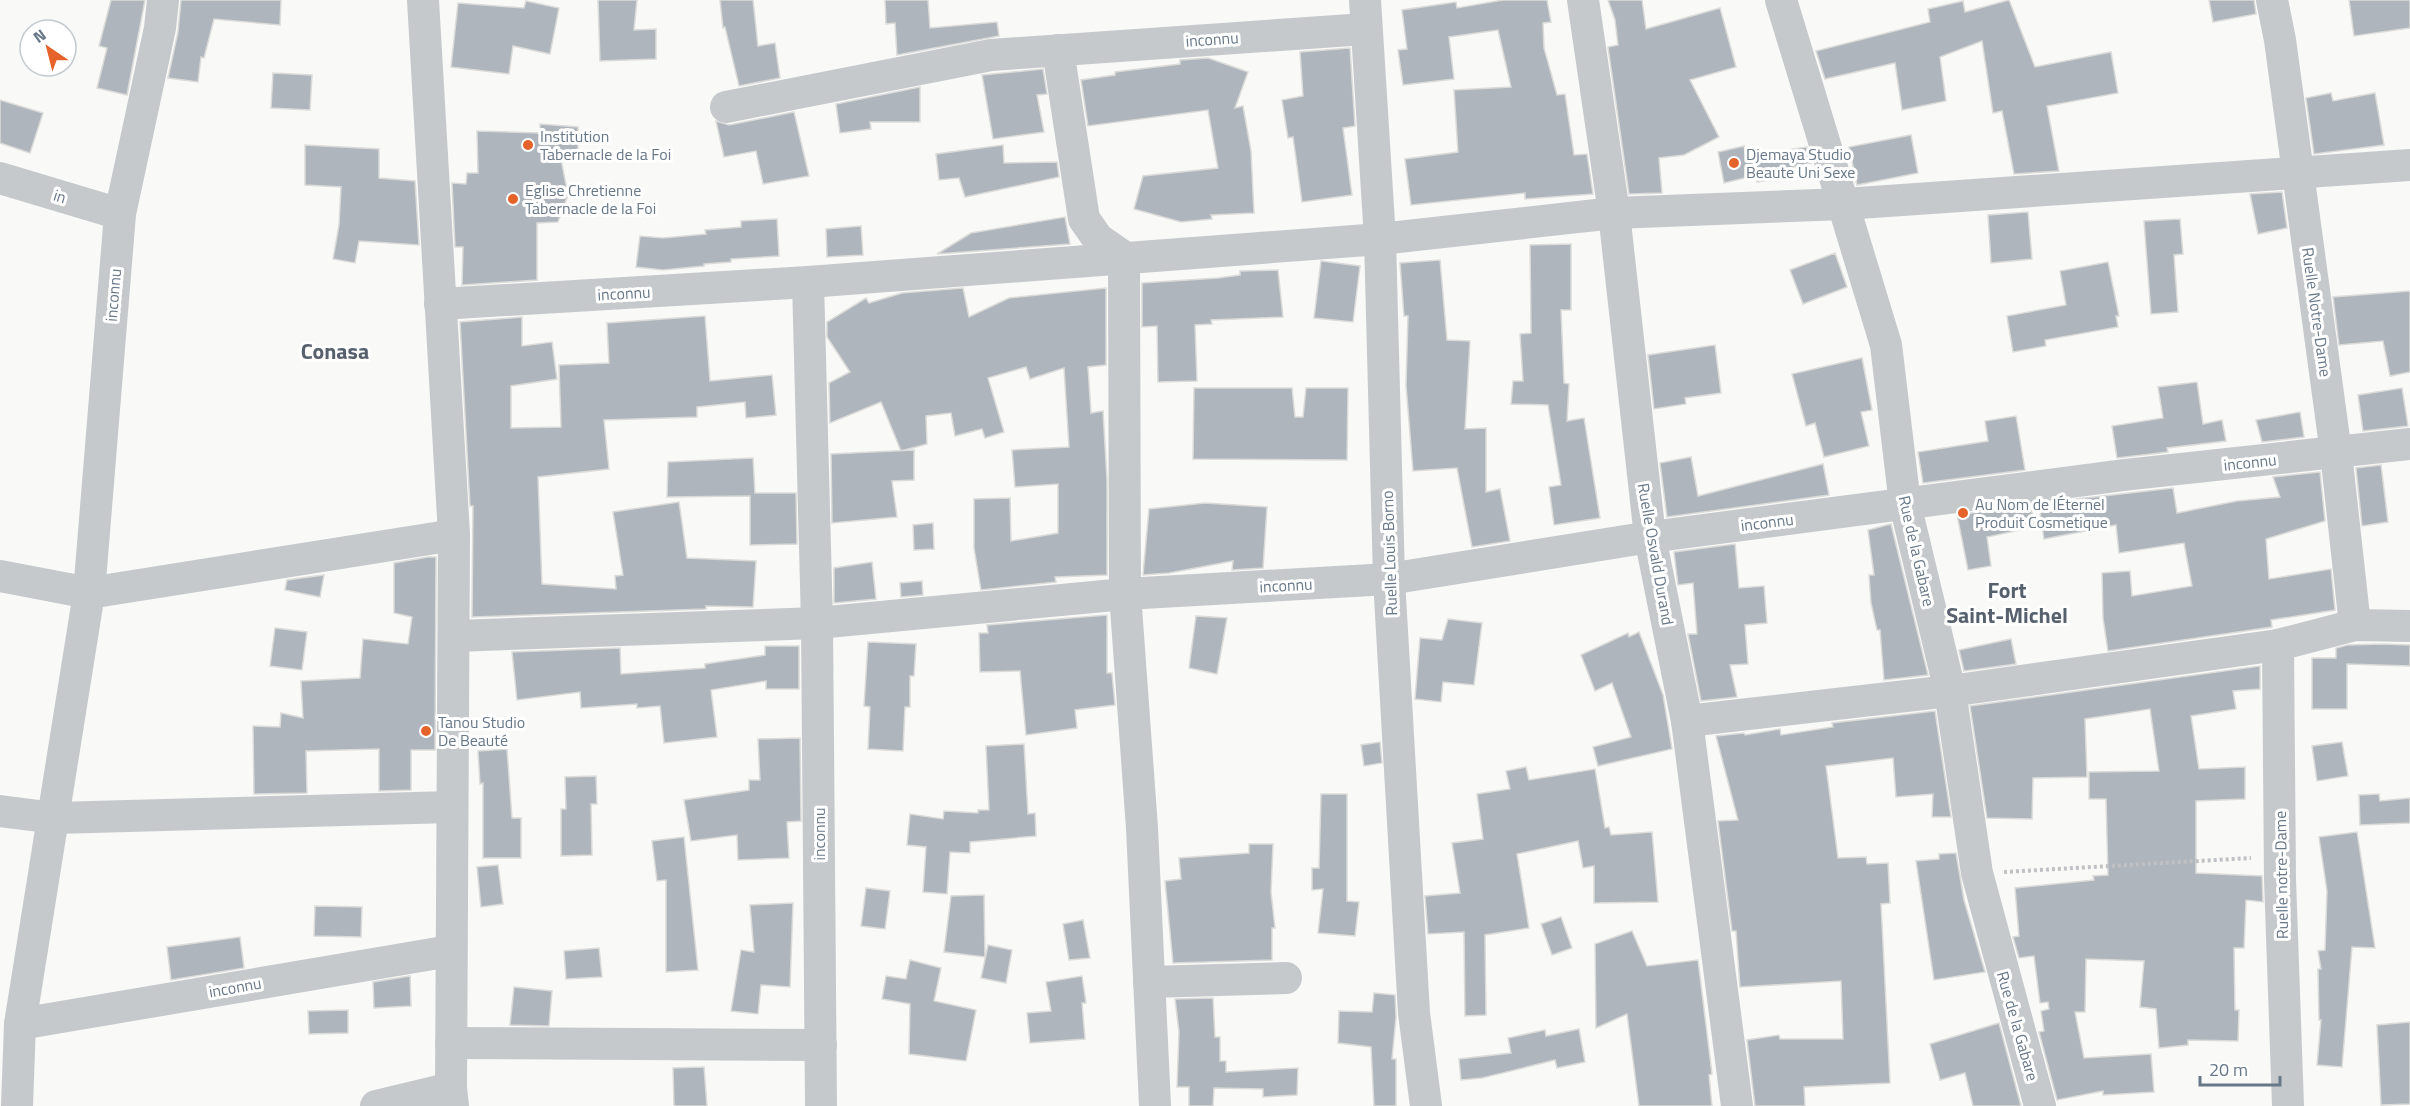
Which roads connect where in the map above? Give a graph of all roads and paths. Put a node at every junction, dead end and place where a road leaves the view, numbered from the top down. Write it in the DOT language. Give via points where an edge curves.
graph roads {
  1 [pos="163,0"];
  2 [pos="423,0"];
  3 [pos="1583,0"];
  4 [pos="1781,0"];
  5 [pos="2272,0"];
  6 [pos="1365,14"];
  7 [pos="1058,50"];
  8 [pos="726,107"];
  9 [pos="2410,165"];
  10 [pos="2298,172"];
  11 [pos="0,178"];
  12 [pos="1844,204"];
  13 [pos="1614,213"];
  14 [pos="120,214"];
  15 [pos="1380,239"];
  16 [pos="1124,257"];
  17 [pos="808,282"];
  18 [pos="440,304"];
  19 [pos="2410,444"];
  20 [pos="2336,453"];
  21 [pos="1905,504"];
  22 [pos="454,535"];
  23 [pos="1650,537"];
  24 [pos="0,576"];
  25 [pos="1389,579"];
  26 [pos="89,593"];
  27 [pos="1125,594"];
  28 [pos="817,623"];
  29 [pos="2355,625"];
  30 [pos="2410,626"];
  31 [pos="455,636"];
  32 [pos="2278,645"];
  33 [pos="1950,691"];
  34 [pos="1687,721"];
  35 [pos="452,807"];
  36 [pos="0,811"];
  37 [pos="55,818"];
  38 [pos="2279,856"];
  39 [pos="1977,873"];
  40 [pos="450,951"];
  41 [pos="1286,978"];
  42 [pos="1149,982"];
  43 [pos="20,1024"];
  44 [pos="451,1043"];
  45 [pos="821,1045"];
  46 [pos="452,1097"];
  47 [pos="17,1106"];
  48 [pos="376,1106"];
  49 [pos="821,1106"];
  50 [pos="1155,1106"];
  51 [pos="1426,1106"];
  52 [pos="1737,1106"];
  53 [pos="2040,1106"];
  54 [pos="2288,1106"];
  1 -- 14 [label="street, inconnu"];
  2 -- 18 [label="street"];
  3 -- 13 [label="street, Ruelle Osvald Durand"];
  4 -- 12 [label="street, Rue de la Gabare"];
  5 -- 10 [label="street, Ruelle Notre-Dame"];
  6 -- 7 [label="street, inconnu"];
  6 -- 15 [label="street, Ruelle Louis Borno"];
  7 -- 8 [label="street, inconnu" via="991,55"];
  7 -- 16 [label="street" via="1084,219 1098,239"];
  9 -- 10 [label="street, inconnu"];
  10 -- 12 [label="street, inconnu"];
  10 -- 20 [label="street, Ruelle Notre-Dame"];
  11 -- 14 [label="street, in"];
  12 -- 13 [label="street, inconnu"];
  12 -- 21 [label="street, Rue de la Gabare" via="1886,345"];
  13 -- 15 [label="street, inconnu"];
  13 -- 23 [label="street, Ruelle Osvald Durand"];
  14 -- 26 [label="street, inconnu"];
  15 -- 16 [label="street, inconnu"];
  15 -- 25 [label="street, Ruelle Louis Borno"];
  16 -- 17 [label="street, inconnu"];
  16 -- 27 [label="street"];
  17 -- 18 [label="street, inconnu"];
  17 -- 28 [label="street, inconnu"];
  18 -- 22 [label="street"];
  19 -- 20 [label="street, inconnu"];
  20 -- 21 [label="street, inconnu" via="2124,475"];
  20 -- 29 [label="street, Ruelle Notre-Dame"];
  21 -- 23 [label="street, inconnu"];
  21 -- 33 [label="street, Rue de la Gabare"];
  22 -- 26 [label="street"];
  22 -- 31 [label="street"];
  23 -- 25 [label="street, inconnu"];
  23 -- 34 [label="street, Ruelle Osvald Durand"];
  24 -- 26 [label="street"];
  25 -- 27 [label="street, inconnu"];
  25 -- 51 [label="street, Ruelle Louis Borno" via="1414,1013"];
  26 -- 37 [label="street, inconnu"];
  27 -- 28 [label="street, inconnu"];
  27 -- 42 [label="street"];
  28 -- 31 [label="street, inconnu"];
  28 -- 45 [label="street, inconnu"];
  29 -- 30 [label="street"];
  29 -- 32 [label="street"];
  31 -- 35 [label="street"];
  32 -- 33 [label="street"];
  32 -- 38 [label="street, Ruelle notre-Dame"];
  33 -- 34 [label="street"];
  33 -- 39 [label="street, Rue de la Gabare"];
  34 -- 52 [label="street, Ruelle Osvald Durand"];
  35 -- 37 [label="street"];
  35 -- 40 [label="street"];
  36 -- 37 [label="street"];
  37 -- 43 [label="street, inconnu"];
  38 -- 39 [label="path"];
  38 -- 54 [label="street, Ruelle notre-Dame"];
  39 -- 53 [label="street, Rue de la Gabare"];
  40 -- 43 [label="street, inconnu"];
  40 -- 44 [label="street"];
  41 -- 42 [label="street"];
  42 -- 50 [label="street"];
  43 -- 47 [label="street, inconnu"];
  44 -- 45 [label="street"];
  44 -- 46 [label="street"];
  45 -- 49 [label="street, inconnu"];
  46 -- 48 [label="street"];
}
